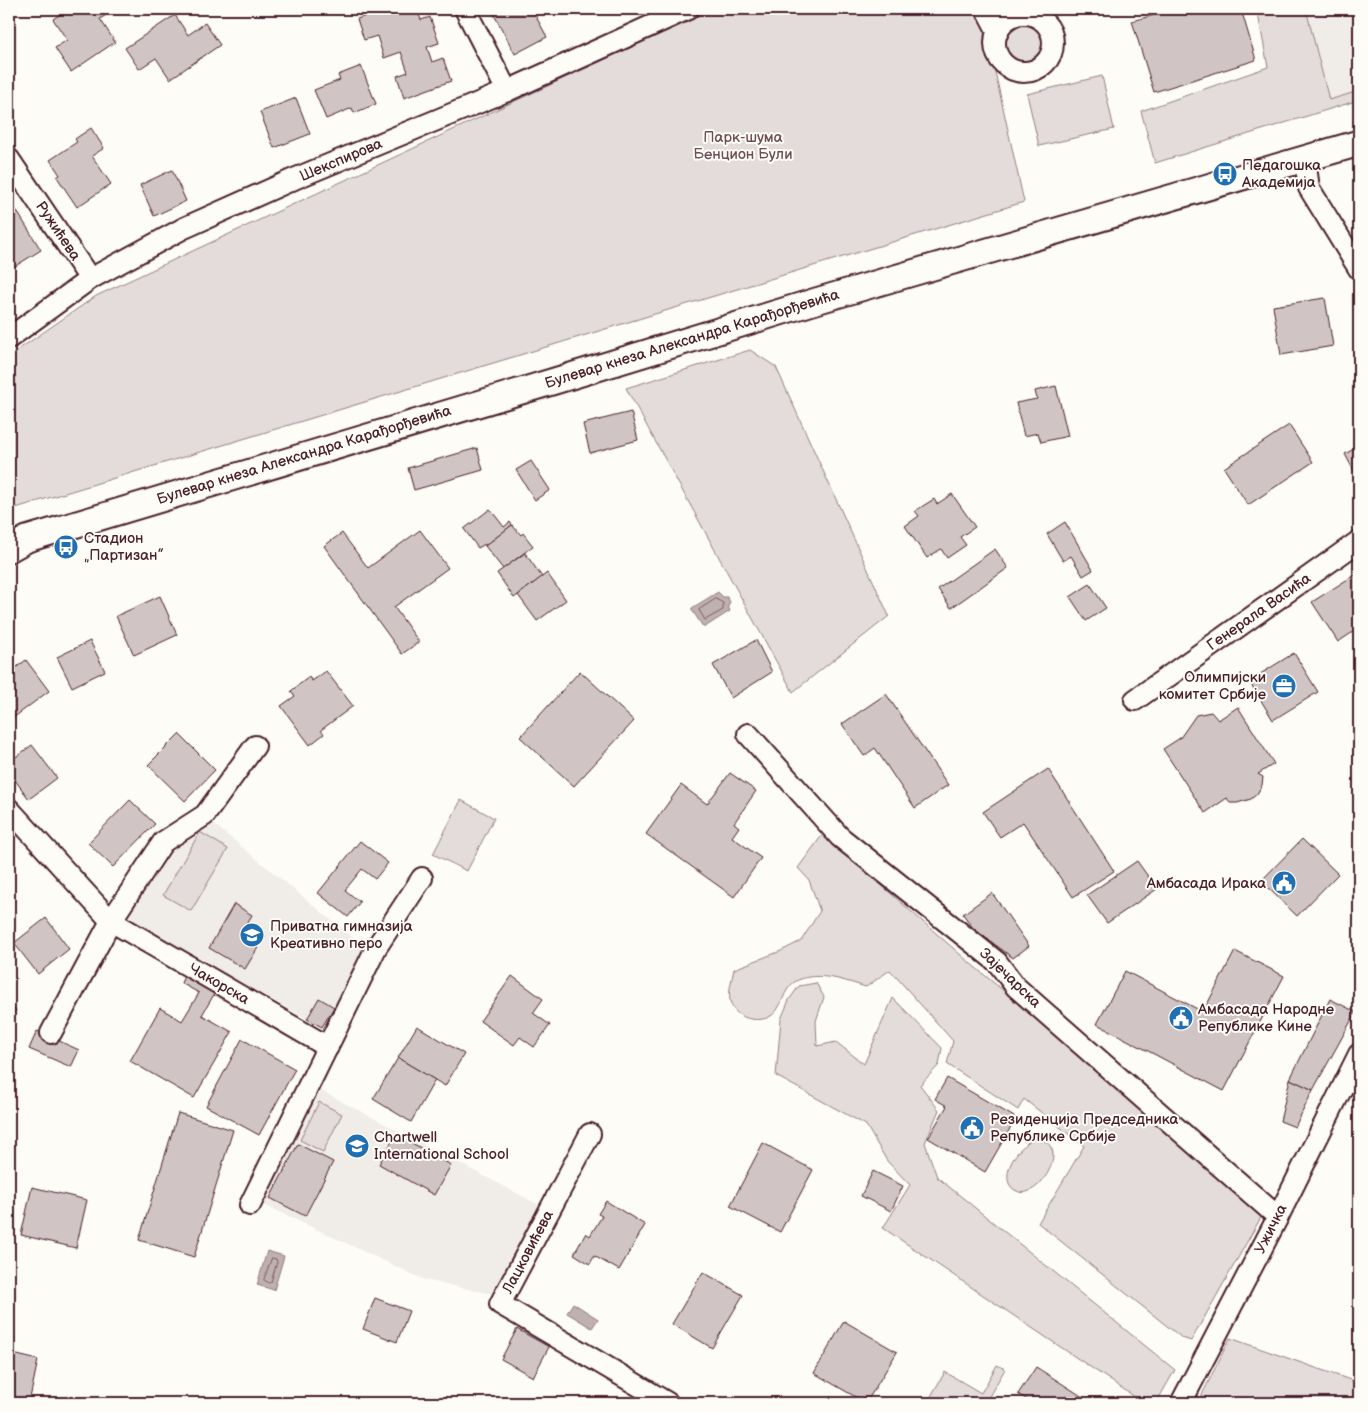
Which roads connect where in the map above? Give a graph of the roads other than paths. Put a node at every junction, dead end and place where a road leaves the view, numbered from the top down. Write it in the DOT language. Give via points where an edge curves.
graph roads {
  1 [pos="465,9"];
  2 [pos="688,9"];
  3 [pos="986,9"];
  4 [pos="998,32"];
  5 [pos="507,90"];
  6 [pos="1359,143"];
  7 [pos="9,159"];
  8 [pos="1304,160"];
  9 [pos="1359,270"];
  10 [pos="90,279"];
  11 [pos="9,338"];
  12 [pos="1359,541"];
  13 [pos="15,542"];
  14 [pos="1135,700"];
  15 [pos="748,734"];
  16 [pos="255,746"];
  17 [pos="9,809"];
  18 [pos="422,878"];
  19 [pos="111,921"];
  20 [pos="51,1033"];
  21 [pos="328,1047"];
  22 [pos="1359,1054"];
  23 [pos="590,1134"];
  24 [pos="250,1205"];
  25 [pos="1278,1217"];
  26 [pos="668,1403"];
  27 [pos="1181,1403"];
  1 -- 5 [label="street"];
  2 -- 5 [label="street, Шекспирова"];
  3 -- 4 [label="street"];
  5 -- 10 [label="street, Шекспирова" via="184,228"];
  6 -- 8 [label="main road, Булевар кнеза Александра Карађорђевића"];
  7 -- 10 [label="street, Ружићева"];
  8 -- 9 [label="street" via="1308,188"];
  8 -- 13 [label="main road, Булевар кнеза Александра Карађорђевића" via="816,300"];
  10 -- 11 [label="street, Шекспирова"];
  12 -- 14 [label="street, Генерала Васића"];
  15 -- 25 [label="street, Зајечарска" via="840,837 997,962 1016,987"];
  16 -- 19 [label="street" via="205,815 163,842"];
  17 -- 19 [label="street, Чакорска"];
  18 -- 21 [label="street" via="376,948"];
  19 -- 20 [label="street"];
  19 -- 21 [label="street, Чакорска"];
  21 -- 24 [label="street"];
  22 -- 25 [label="street, Ужичка"];
  23 -- 26 [label="street, Лацковићева" via="500,1304"];
  25 -- 27 [label="street, Ужичка"];
}
